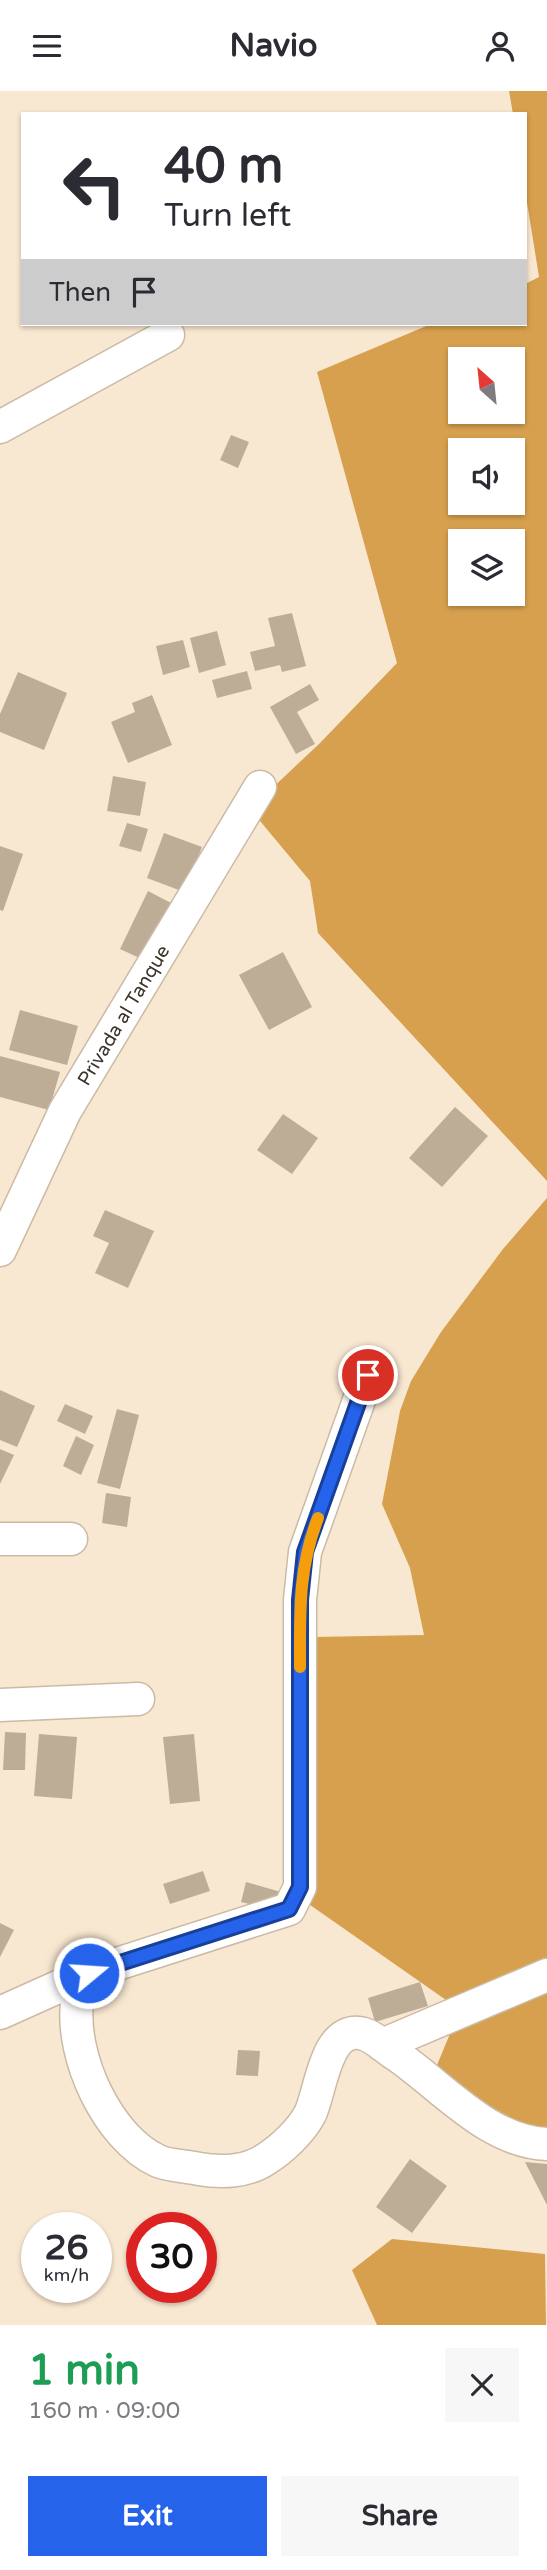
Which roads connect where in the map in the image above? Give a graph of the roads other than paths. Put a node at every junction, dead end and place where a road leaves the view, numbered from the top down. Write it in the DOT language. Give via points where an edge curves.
graph roads {
  1 [pos="168,334"];
  2 [pos="0,427"];
  3 [pos="260,787"];
  4 [pos="0,1250"];
  5 [pos="368,1375"];
  6 [pos="0,1539"];
  7 [pos="71,1539"];
  8 [pos="138,1699"];
  9 [pos="0,1705"];
  10 [pos="89,1973"];
  11 [pos="547,1975"];
  12 [pos="0,2013"];
  13 [pos="382,2045"];
  14 [pos="547,2144"];
  1 -- 2 [label="street"];
  3 -- 4 [label="street, Privada al Tanque" via="65,1111"];
  5 -- 10 [label="street" via="305,1552 300,1600 300,1887 289,1909"];
  6 -- 7 [label="street"];
  8 -- 9 [label="street"];
  10 -- 12 [label="street"];
  10 -- 13 [label="street" via="77,2001 86,2071 108,2113 159,2161 237,2171 265,2161 310,2114 330,2050 340,2039 364,2034"];
  11 -- 13 [label="street"];
  13 -- 14 [label="street" via="491,2128 526,2144"];
}
